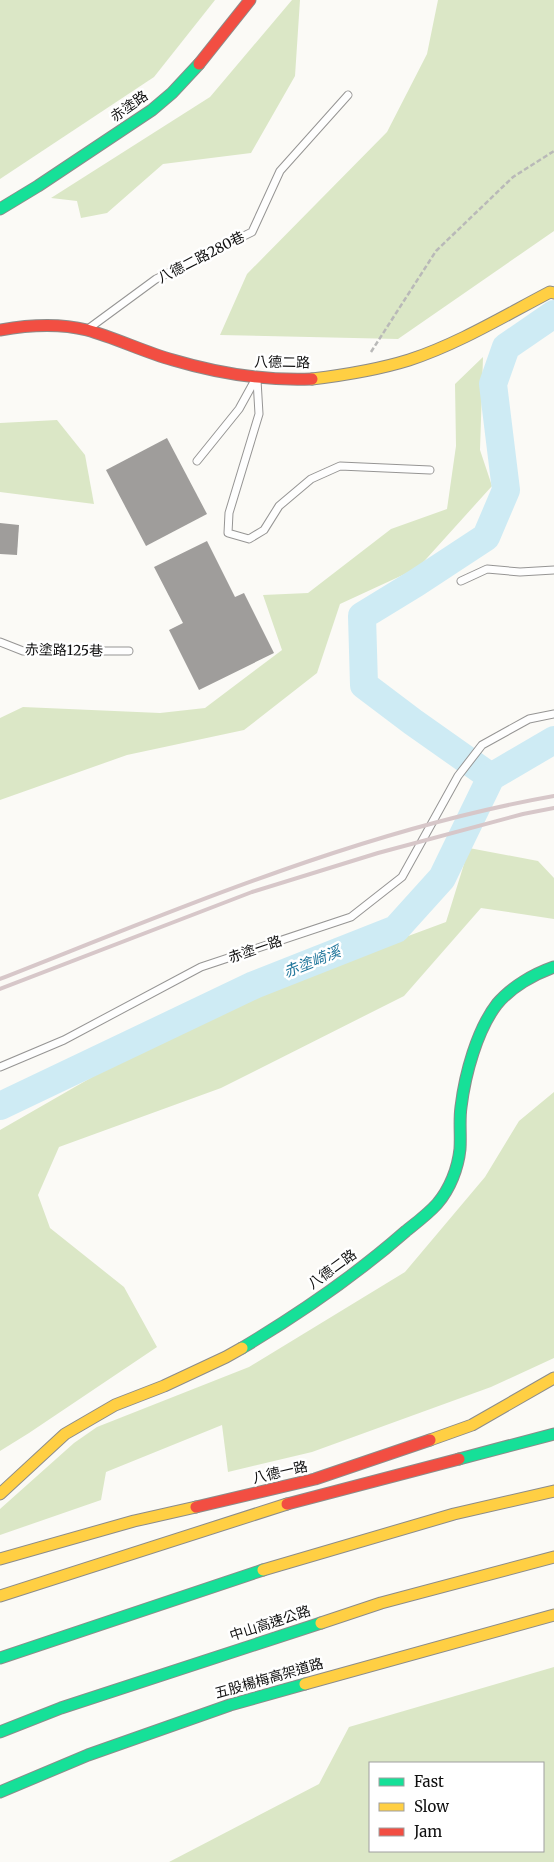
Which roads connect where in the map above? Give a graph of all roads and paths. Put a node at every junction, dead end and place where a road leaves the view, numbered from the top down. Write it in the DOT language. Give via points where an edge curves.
graph roads {
  1 [pos="250,0"];
  2 [pos="348,96"];
  3 [pos="554,150"];
  4 [pos="0,209"];
  5 [pos="553,291"];
  6 [pos="0,330"];
  7 [pos="86,330"];
  8 [pos="358,373"];
  9 [pos="257,378"];
  10 [pos="196,461"];
  11 [pos="430,470"];
  12 [pos="554,570"];
  13 [pos="461,581"];
  14 [pos="0,642"];
  15 [pos="129,651"];
  16 [pos="554,714"];
  17 [pos="554,967"];
  18 [pos="0,1067"];
  19 [pos="554,1378"];
  20 [pos="554,1434"];
  21 [pos="554,1491"];
  22 [pos="0,1494"];
  23 [pos="554,1557"];
  24 [pos="0,1558"];
  25 [pos="0,1596"];
  26 [pos="554,1615"];
  27 [pos="0,1658"];
  28 [pos="0,1732"];
  29 [pos="0,1792"];
  1 -- 4 [label="main road, 赤塗路" via="172,93 152,110"];
  2 -- 7 [label="lane, 八德二路280巷" via="280,171 252,232 156,278"];
  3 -- 8 [label="path" via="513,177 436,251"];
  5 -- 8 [label="main road, 八德二路" via="454,342 409,360"];
  6 -- 7 [label="main road, 八德二路" via="22,326"];
  7 -- 9 [label="main road, 八德二路" via="173,360"];
  8 -- 9 [label="main road, 八德二路" via="311,379"];
  9 -- 10 [label="lane" via="239,409"];
  9 -- 11 [label="lane" via="259,414 229,513 228,533 249,539 264,530 279,506 311,478 340,466"];
  12 -- 13 [label="lane" via="520,572 487,569"];
  14 -- 15 [label="lane, 赤塗路125巷" via="23,651"];
  16 -- 18 [label="lane, 赤塗一路" via="529,719 482,745 458,776 402,878 351,917 201,967 64,1040"];
  17 -- 22 [label="main road, 八德二路" via="518,986 498,1003 484,1026 468,1070 461,1108 460,1150 452,1181 437,1204 381,1253 278,1326 226,1357 115,1405 64,1434"];
  19 -- 24 [label="main road, 八德一路" via="472,1425 315,1479 134,1521"];
  20 -- 25 [label="main road" via="294,1502"];
  21 -- 27 [label="main road" via="455,1514 252,1573"];
  23 -- 28 [label="main road, 中山高速公路" via="381,1603 62,1708"];
  26 -- 29 [label="main road, 五股楊梅高架道路" via="230,1705 88,1755"];
}
